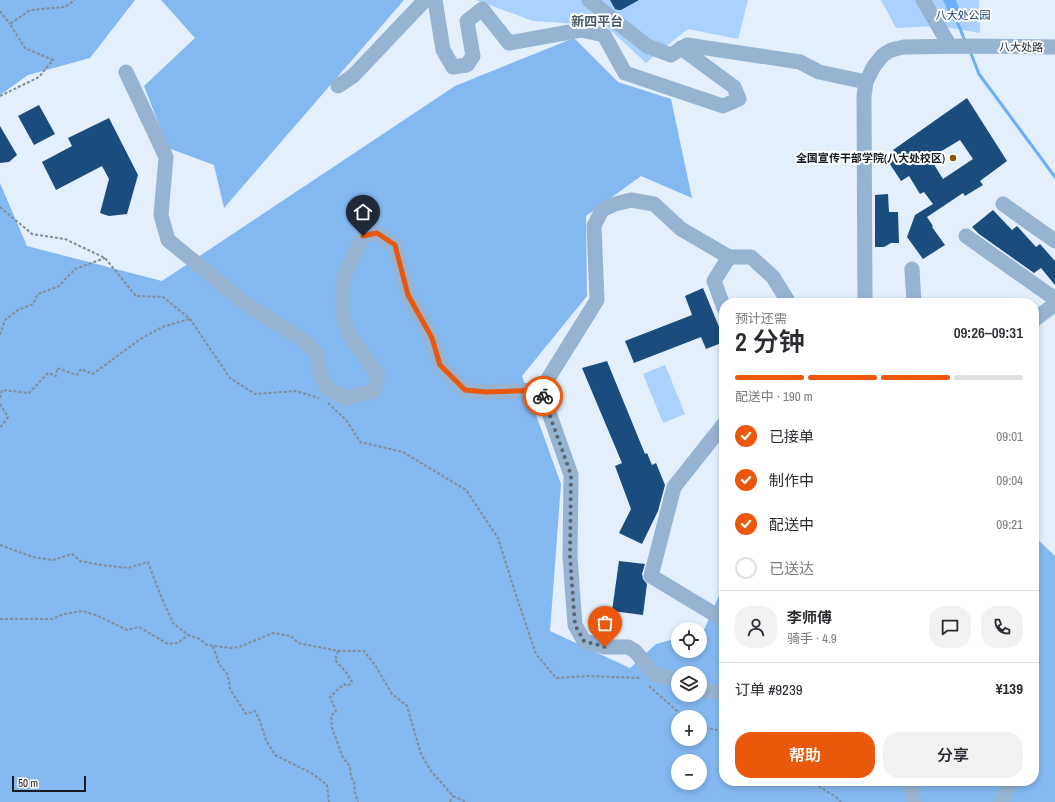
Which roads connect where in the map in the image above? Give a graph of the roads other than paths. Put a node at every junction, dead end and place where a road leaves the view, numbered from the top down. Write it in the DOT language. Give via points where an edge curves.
graph roads {
  1 [pos="425,0"];
  2 [pos="435,0"];
  3 [pos="589,0"];
  4 [pos="923,0"];
  5 [pos="958,46"];
  6 [pos="1055,47"];
  7 [pos="681,48"];
  8 [pos="126,72"];
  9 [pos="866,82"];
  10 [pos="338,86"];
  11 [pos="1003,204"];
  12 [pos="966,236"];
  13 [pos="1055,241"];
  14 [pos="729,257"];
  15 [pos="912,269"];
  16 [pos="720,298"];
  17 [pos="786,298"];
  18 [pos="865,298"];
  19 [pos="914,298"];
  20 [pos="1055,299"];
  21 [pos="1055,304"];
  22 [pos="1039,316"];
  23 [pos="541,390"];
  24 [pos="719,430"];
  25 [pos="719,617"];
  26 [pos="671,679"];
  27 [pos="707,691"];
  28 [pos="719,692"];
  29 [pos="910,786"];
  30 [pos="1008,786"];
  31 [pos="914,802"];
  32 [pos="1000,802"];
  1 -- 10 [label="street" via="353,76"];
  2 -- 7 [label="street" via="443,50 453,67 467,65 473,56 467,21 482,9 509,43 581,30 604,35 625,73 723,106 739,99 734,87"];
  3 -- 7 [label="street" via="647,46 671,55"];
  4 -- 5 [label="street"];
  5 -- 6 [label="street, 八大处路"];
  5 -- 9 [label="street, 八大处路" via="904,47 891,50 878,60"];
  7 -- 9 [label="street" via="687,45 800,62 818,72"];
  8 -- 23 [label="street" via="166,157 161,215 168,240 246,304 303,340 317,354 320,373 327,388 346,398 374,391 378,375 350,336 344,320 342,301 344,276 363,236 377,233 395,245 408,295 432,338 440,365 465,390"];
  9 -- 18 [label="street"];
  11 -- 13 [label="street"];
  12 -- 20 [label="street"];
  14 -- 16 [label="street" via="714,281"];
  14 -- 17 [label="street" via="751,258 773,277"];
  14 -- 23 [label="street" via="681,229 654,204 631,200 602,210 594,226 597,300"];
  15 -- 19 [label="street"];
  21 -- 22 [label="street"];
  23 -- 26 [label="street" via="571,475 570,557 575,625 584,641 605,647 628,647 635,651 656,676"];
  24 -- 25 [label="street" via="674,487 651,576"];
  27 -- 28 [label="street"];
  29 -- 31 [label="street"];
  30 -- 32 [label="street"];
}
